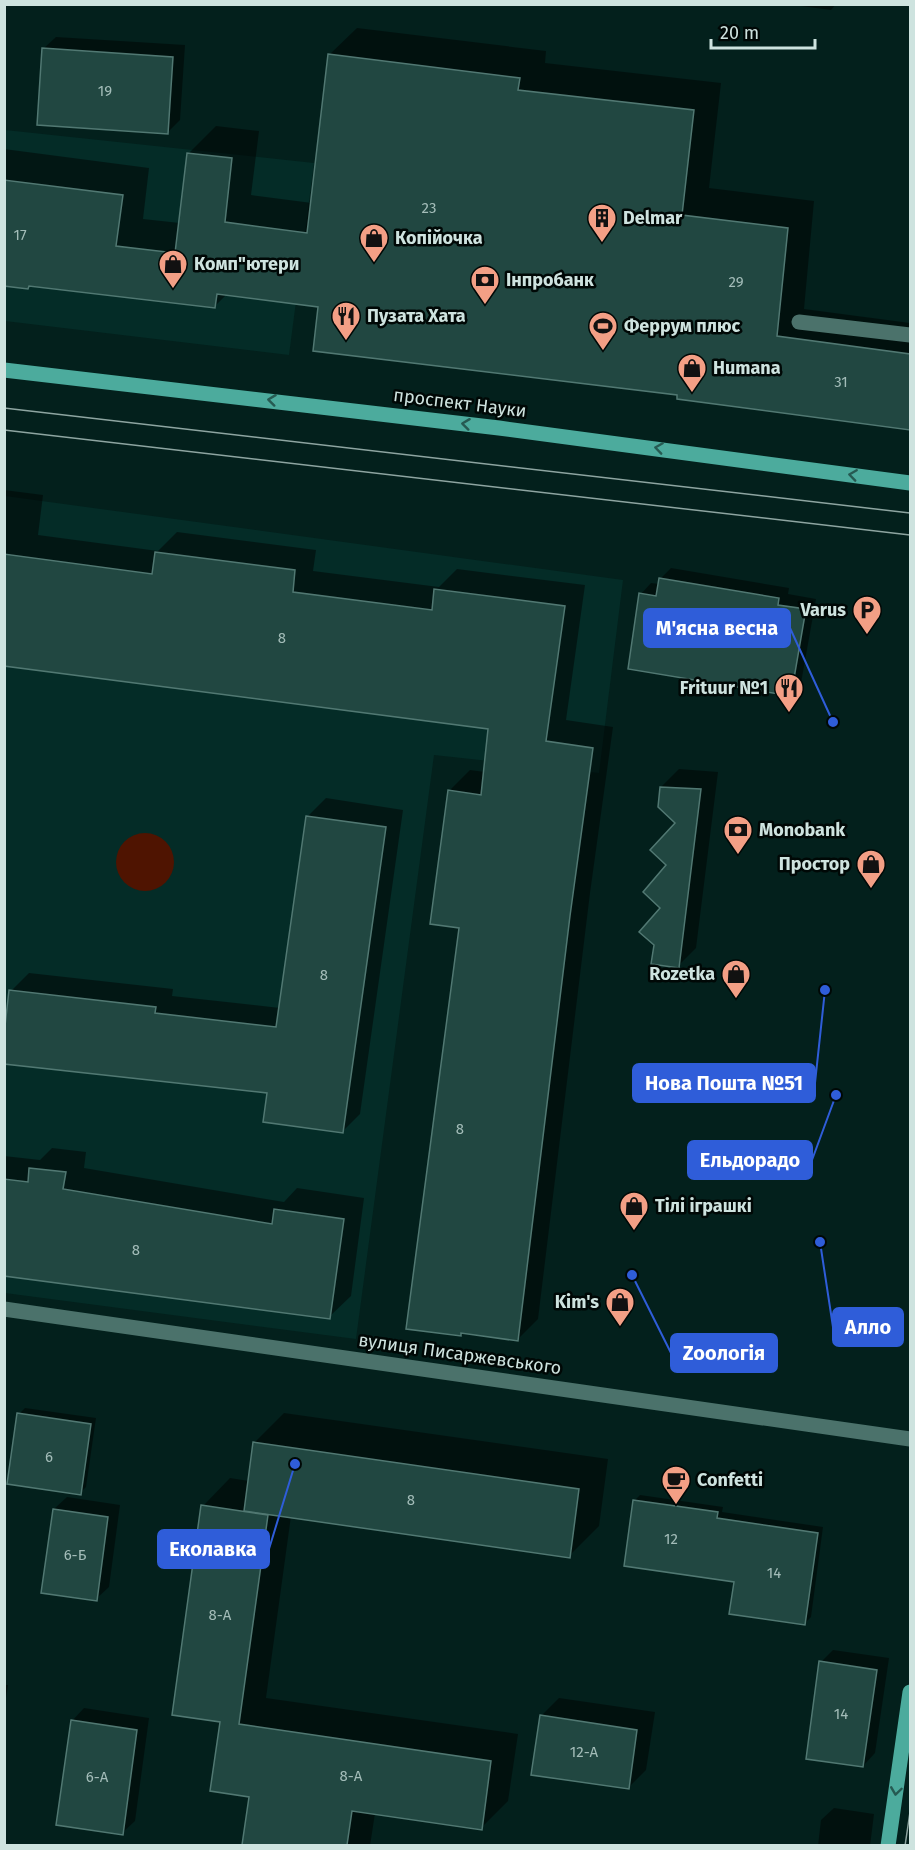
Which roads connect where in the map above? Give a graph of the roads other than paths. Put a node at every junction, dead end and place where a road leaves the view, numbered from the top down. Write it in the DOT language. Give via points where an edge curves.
graph roads {
  1 [pos="799,322"];
  2 [pos="910,335"];
  3 [pos="4,370"];
  4 [pos="910,483"];
  5 [pos="4,1310"];
  6 [pos="910,1439"];
  7 [pos="910,1692"];
  8 [pos="888,1845"];
  1 -- 2 [label="street"];
  4 -- 3 [label="main road, проспект Науки, one-way" via="500,428"];
  5 -- 6 [label="street, вулиця Писаржевського"];
  7 -- 8 [label="main road, one-way"];
}
